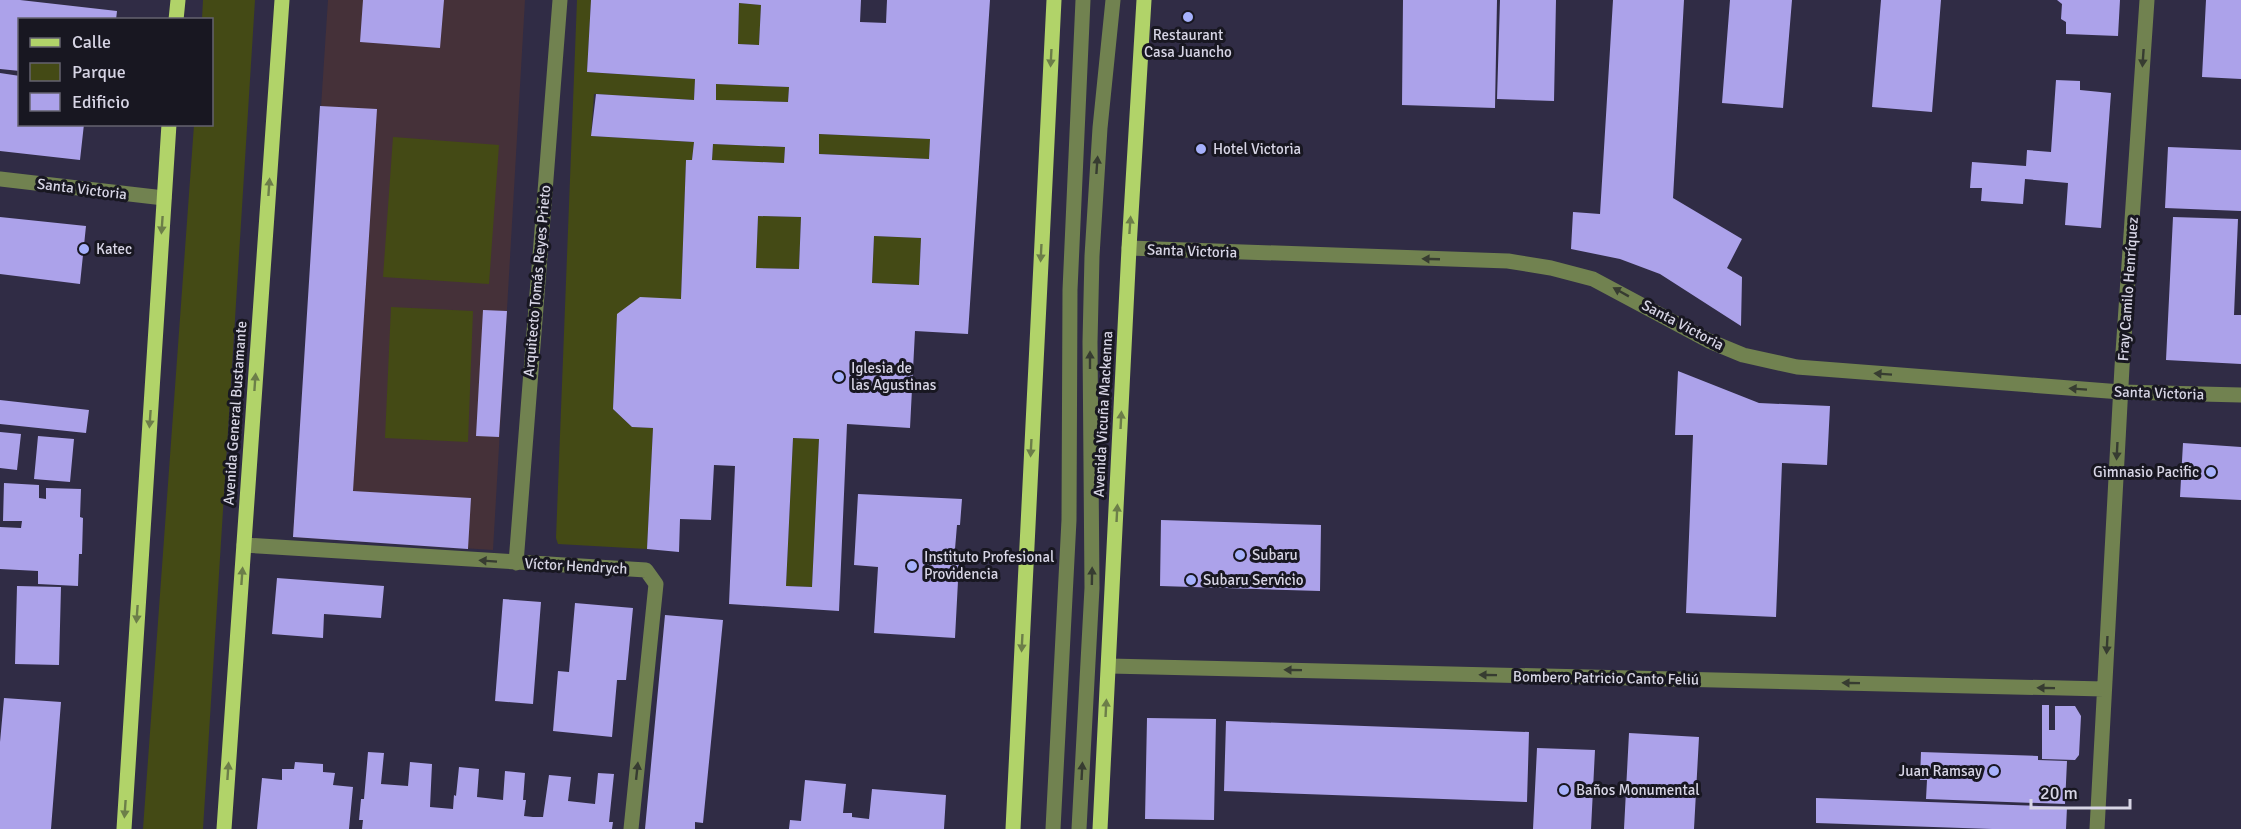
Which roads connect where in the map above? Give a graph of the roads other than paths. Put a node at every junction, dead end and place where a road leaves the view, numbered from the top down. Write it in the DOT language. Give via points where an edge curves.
graph roads {
  1 [pos="178,0"];
  2 [pos="282,0"];
  3 [pos="560,0"];
  4 [pos="1053,0"];
  5 [pos="1083,0"];
  6 [pos="1113,0"];
  7 [pos="1144,0"];
  8 [pos="2147,0"];
  9 [pos="176,18"];
  10 [pos="169,126"];
  11 [pos="0,179"];
  12 [pos="164,198"];
  13 [pos="1129,248"];
  14 [pos="2121,392"];
  15 [pos="2241,395"];
  16 [pos="244,545"];
  17 [pos="516,563"];
  18 [pos="1108,666"];
  19 [pos="2104,689"];
  20 [pos="123,829"];
  21 [pos="224,829"];
  22 [pos="631,829"];
  23 [pos="1012,829"];
  24 [pos="1053,829"];
  25 [pos="1079,829"];
  26 [pos="1100,829"];
  27 [pos="2097,829"];
  1 -- 9 [label="main road"];
  16 -- 2 [label="main road, Avenida General Bustamante, one-way"];
  3 -- 17 [label="street, Arquitecto Tomás Reyes Prieto"];
  4 -- 23 [label="main road, one-way"];
  5 -- 24 [label="street" via="1070,291 1069,520"];
  25 -- 6 [label="street, one-way" via="1092,588 1092,256"];
  13 -- 7 [label="main road, Avenida Vicuña Mackenna, one-way"];
  8 -- 14 [label="street, Fray Camilo Henríquez, one-way"];
  10 -- 12 [label="main road"];
  11 -- 12 [label="street, Santa Victoria"];
  12 -- 20 [label="main road, one-way"];
  14 -- 13 [label="street, Santa Victoria, one-way" via="1825,370 1772,362 1709,341 1593,279 1530,264"];
  18 -- 13 [label="main road, Avenida Vicuña Mackenna, one-way"];
  14 -- 15 [label="street, Santa Victoria"];
  14 -- 19 [label="street, Fray Camilo Henríquez, one-way"];
  17 -- 16 [label="street, Víctor Hendrych, one-way"];
  21 -- 16 [label="main road, Avenida General Bustamante, one-way"];
  22 -- 17 [label="street, Víctor Hendrych, one-way" via="656,584 646,570"];
  19 -- 18 [label="street, Bombero Patricio Canto Feliú, one-way"];
  26 -- 18 [label="main road, Avenida Vicuña Mackenna, one-way"];
  19 -- 27 [label="street, Fray Camilo Henríquez"];
}
